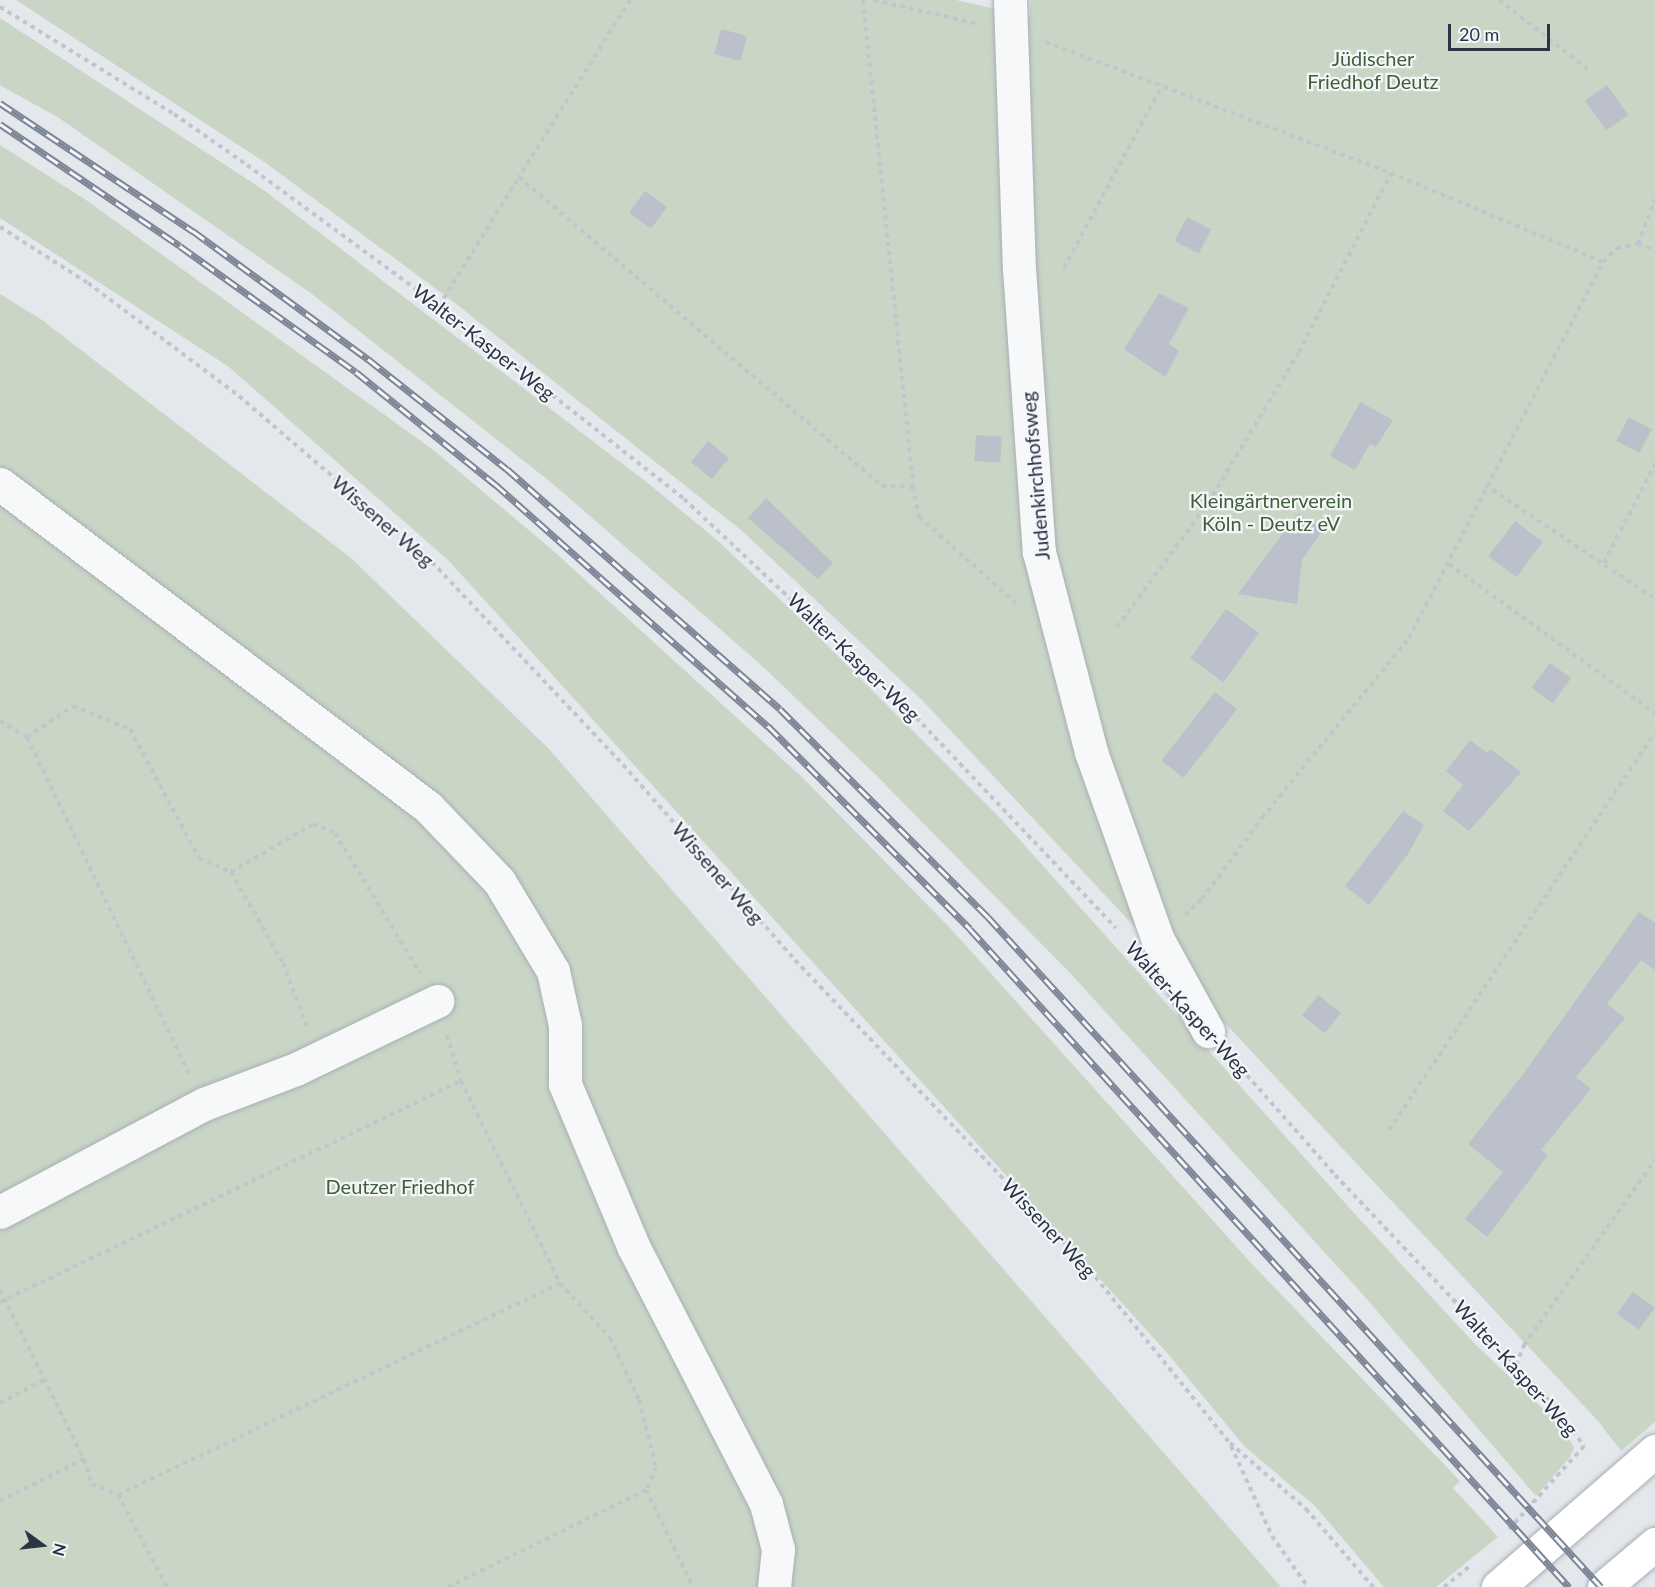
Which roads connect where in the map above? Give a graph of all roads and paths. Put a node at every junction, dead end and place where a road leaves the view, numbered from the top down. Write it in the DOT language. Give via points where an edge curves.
graph roads {
  1 [pos="630,0"];
  2 [pos="863,0"];
  3 [pos="874,0"];
  4 [pos="1010,0"];
  5 [pos="1499,0"];
  6 [pos="0,7"];
  7 [pos="1011,32"];
  8 [pos="1589,70"];
  9 [pos="1162,85"];
  10 [pos="1391,173"];
  11 [pos="519,177"];
  12 [pos="1655,200"];
  13 [pos="0,227"];
  14 [pos="1638,244"];
  15 [pos="1655,250"];
  16 [pos="1603,262"];
  17 [pos="1064,268"];
  18 [pos="439,306"];
  19 [pos="1655,464"];
  20 [pos="0,484"];
  21 [pos="1485,485"];
  22 [pos="912,487"];
  23 [pos="1604,563"];
  24 [pos="1449,564"];
  25 [pos="1655,599"];
  26 [pos="1022,608"];
  27 [pos="1117,627"];
  28 [pos="1655,713"];
  29 [pos="0,721"];
  30 [pos="1655,733"];
  31 [pos="27,737"];
  32 [pos="231,872"];
  33 [pos="1123,937"];
  34 [pos="1158,940"];
  35 [pos="437,1001"];
  36 [pos="1208,1031"];
  37 [pos="296,1069"];
  38 [pos="461,1081"];
  39 [pos="204,1104"];
  40 [pos="1389,1130"];
  41 [pos="1655,1160"];
  42 [pos="0,1212"];
  43 [pos="560,1283"];
  44 [pos="0,1290"];
  45 [pos="5,1299"];
  46 [pos="0,1302"];
  47 [pos="1516,1365"];
  48 [pos="44,1380"];
  49 [pos="0,1403"];
  50 [pos="1230,1443"];
  51 [pos="1655,1451"];
  52 [pos="84,1459"];
  53 [pos="646,1490"];
  54 [pos="117,1495"];
  55 [pos="0,1501"];
  56 [pos="1505,1534"];
  57 [pos="1655,1544"];
  58 [pos="1471,1566"];
  59 [pos="167,1587"];
  60 [pos="448,1587"];
  61 [pos="693,1587"];
  62 [pos="774,1587"];
  63 [pos="1308,1587"];
  64 [pos="1372,1587"];
  65 [pos="1444,1587"];
  66 [pos="1498,1587"];
  67 [pos="1604,1587"];
  1 -- 11 [label="path"];
  2 -- 22 [label="path"];
  3 -- 7 [label="path"];
  4 -- 7 [label="lane, Judenkirchhofsweg"];
  5 -- 8 [label="path"];
  6 -- 18 [label="path, Walter-Kasper-Weg" via="174,114"];
  7 -- 9 [label="path"];
  7 -- 34 [label="lane, Judenkirchhofsweg" via="1019,268 1039,552 1091,752"];
  9 -- 10 [label="path"];
  9 -- 17 [label="path"];
  10 -- 16 [label="path"];
  10 -- 27 [label="path" via="1299,352 1208,503"];
  11 -- 18 [label="path"];
  11 -- 22 [label="path" via="882,486"];
  12 -- 14 [label="path"];
  13 -- 50 [label="path, Wissener Weg" via="88,283 239,396 432,562 617,758 795,960 1083,1263"];
  14 -- 15 [label="path"];
  14 -- 16 [label="path" via="1617,248"];
  16 -- 21 [label="path"];
  18 -- 33 [label="path, Walter-Kasper-Weg" via="684,499 744,552 910,711"];
  19 -- 23 [label="path"];
  20 -- 62 [label="lane" via="428,807 498,881 553,971 565,1024 565,1084 633,1246 766,1504 778,1549"];
  21 -- 23 [label="path"];
  21 -- 24 [label="path"];
  22 -- 26 [label="path" via="919,518"];
  23 -- 25 [label="path"];
  24 -- 28 [label="path"];
  24 -- 34 [label="path" via="1409,638 1202,898"];
  29 -- 31 [label="path"];
  30 -- 40 [label="path"];
  31 -- 32 [label="path" via="73,706 130,729 199,858"];
  31 -- 39 [label="path"];
  32 -- 35 [label="path" via="313,824 335,833"];
  32 -- 37 [label="path" via="283,963 308,1023"];
  34 -- 36 [label="lane, Judenkirchhofsweg"];
  35 -- 37 [label="lane"];
  35 -- 38 [label="path"];
  36 -- 47 [label="path, Walter-Kasper-Weg" via="1335,1175"];
  37 -- 39 [label="lane"];
  38 -- 43 [label="path"];
  38 -- 45 [label="path"];
  39 -- 42 [label="lane"];
  41 -- 47 [label="path" via="1524,1345"];
  43 -- 53 [label="path" via="609,1338 639,1400 656,1467"];
  43 -- 54 [label="path"];
  44 -- 45 [label="path"];
  45 -- 46 [label="path"];
  45 -- 48 [label="path"];
  47 -- 56 [label="path, Walter-Kasper-Weg" via="1557,1409 1584,1446"];
  48 -- 49 [label="path"];
  48 -- 52 [label="path"];
  50 -- 63 [label="path" via="1272,1536"];
  50 -- 64 [label="path, Wissener Weg" via="1306,1509"];
  51 -- 66 [label="highway"];
  52 -- 54 [label="path" via="92,1484"];
  52 -- 55 [label="path"];
  53 -- 60 [label="path"];
  53 -- 61 [label="path"];
  54 -- 59 [label="path"];
  57 -- 67 [label="highway"];
  58 -- 65 [label="path"];
}
